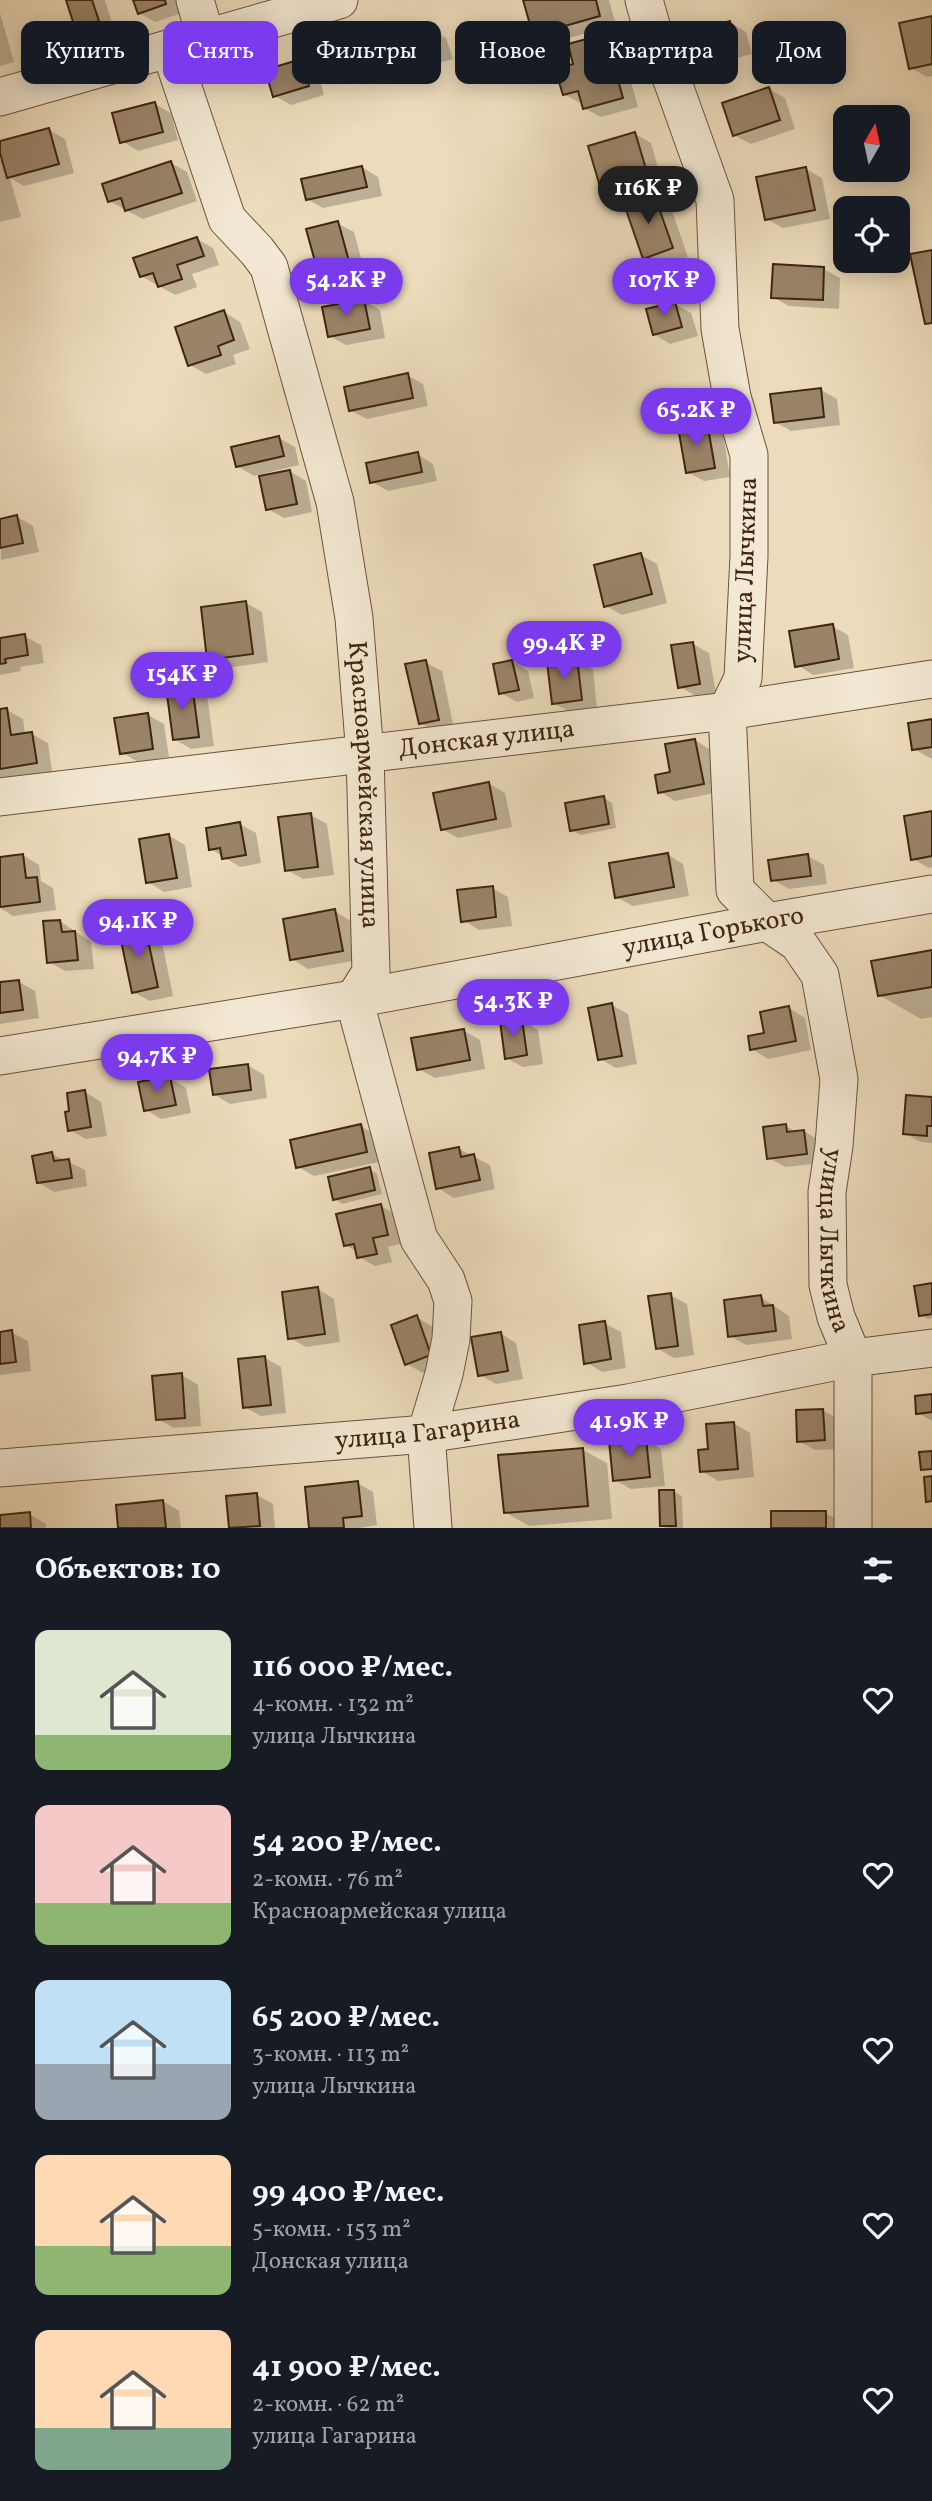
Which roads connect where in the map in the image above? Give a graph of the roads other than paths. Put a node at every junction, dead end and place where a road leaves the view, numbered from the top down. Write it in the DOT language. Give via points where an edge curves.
graph roads {
  1 [pos="195,0"];
  2 [pos="340,0"];
  3 [pos="644,0"];
  4 [pos="201,21"];
  5 [pos="266,21"];
  6 [pos="163,51"];
  7 [pos="182,84"];
  8 [pos="0,97"];
  9 [pos="932,679"];
  10 [pos="727,711"];
  11 [pos="365,755"];
  12 [pos="0,797"];
  13 [pos="932,894"];
  14 [pos="767,922"];
  15 [pos="354,999"];
  16 [pos="0,1056"];
  17 [pos="932,1348"];
  18 [pos="853,1359"];
  19 [pos="426,1434"];
  20 [pos="0,1468"];
  21 [pos="433,1528"];
  22 [pos="853,1528"];
  1 -- 4 [label="street"];
  2 -- 5 [label="street"];
  3 -- 10 [label="street, улица Лычкина" via="715,200 720,330 749,455 743,678"];
  6 -- 8 [label="street"];
  7 -- 11 [label="street, Красноармейская улица" via="227,219 269,267 335,502 354,618"];
  9 -- 10 [label="street, Донская улица"];
  10 -- 11 [label="street, Донская улица"];
  10 -- 14 [label="street, улица Лычкина" via="735,890"];
  11 -- 12 [label="street, Донская улица"];
  11 -- 15 [label="street, Красноармейская улица" via="371,972"];
  13 -- 14 [label="street, улица Горького"];
  14 -- 15 [label="street, улица Горького"];
  14 -- 18 [label="street, улица Лычкина" via="798,943 820,975 839,1079 827,1192 828,1285"];
  15 -- 16 [label="street, улица Горького"];
  15 -- 19 [label="street" via="419,1239 446,1280 453,1301 444,1374"];
  17 -- 18 [label="street, улица Гагарина"];
  18 -- 19 [label="street, улица Гагарина" via="628,1403"];
  18 -- 22 [label="street, улица Лычкина"];
  19 -- 20 [label="street, улица Гагарина"];
  19 -- 21 [label="street"];
}
